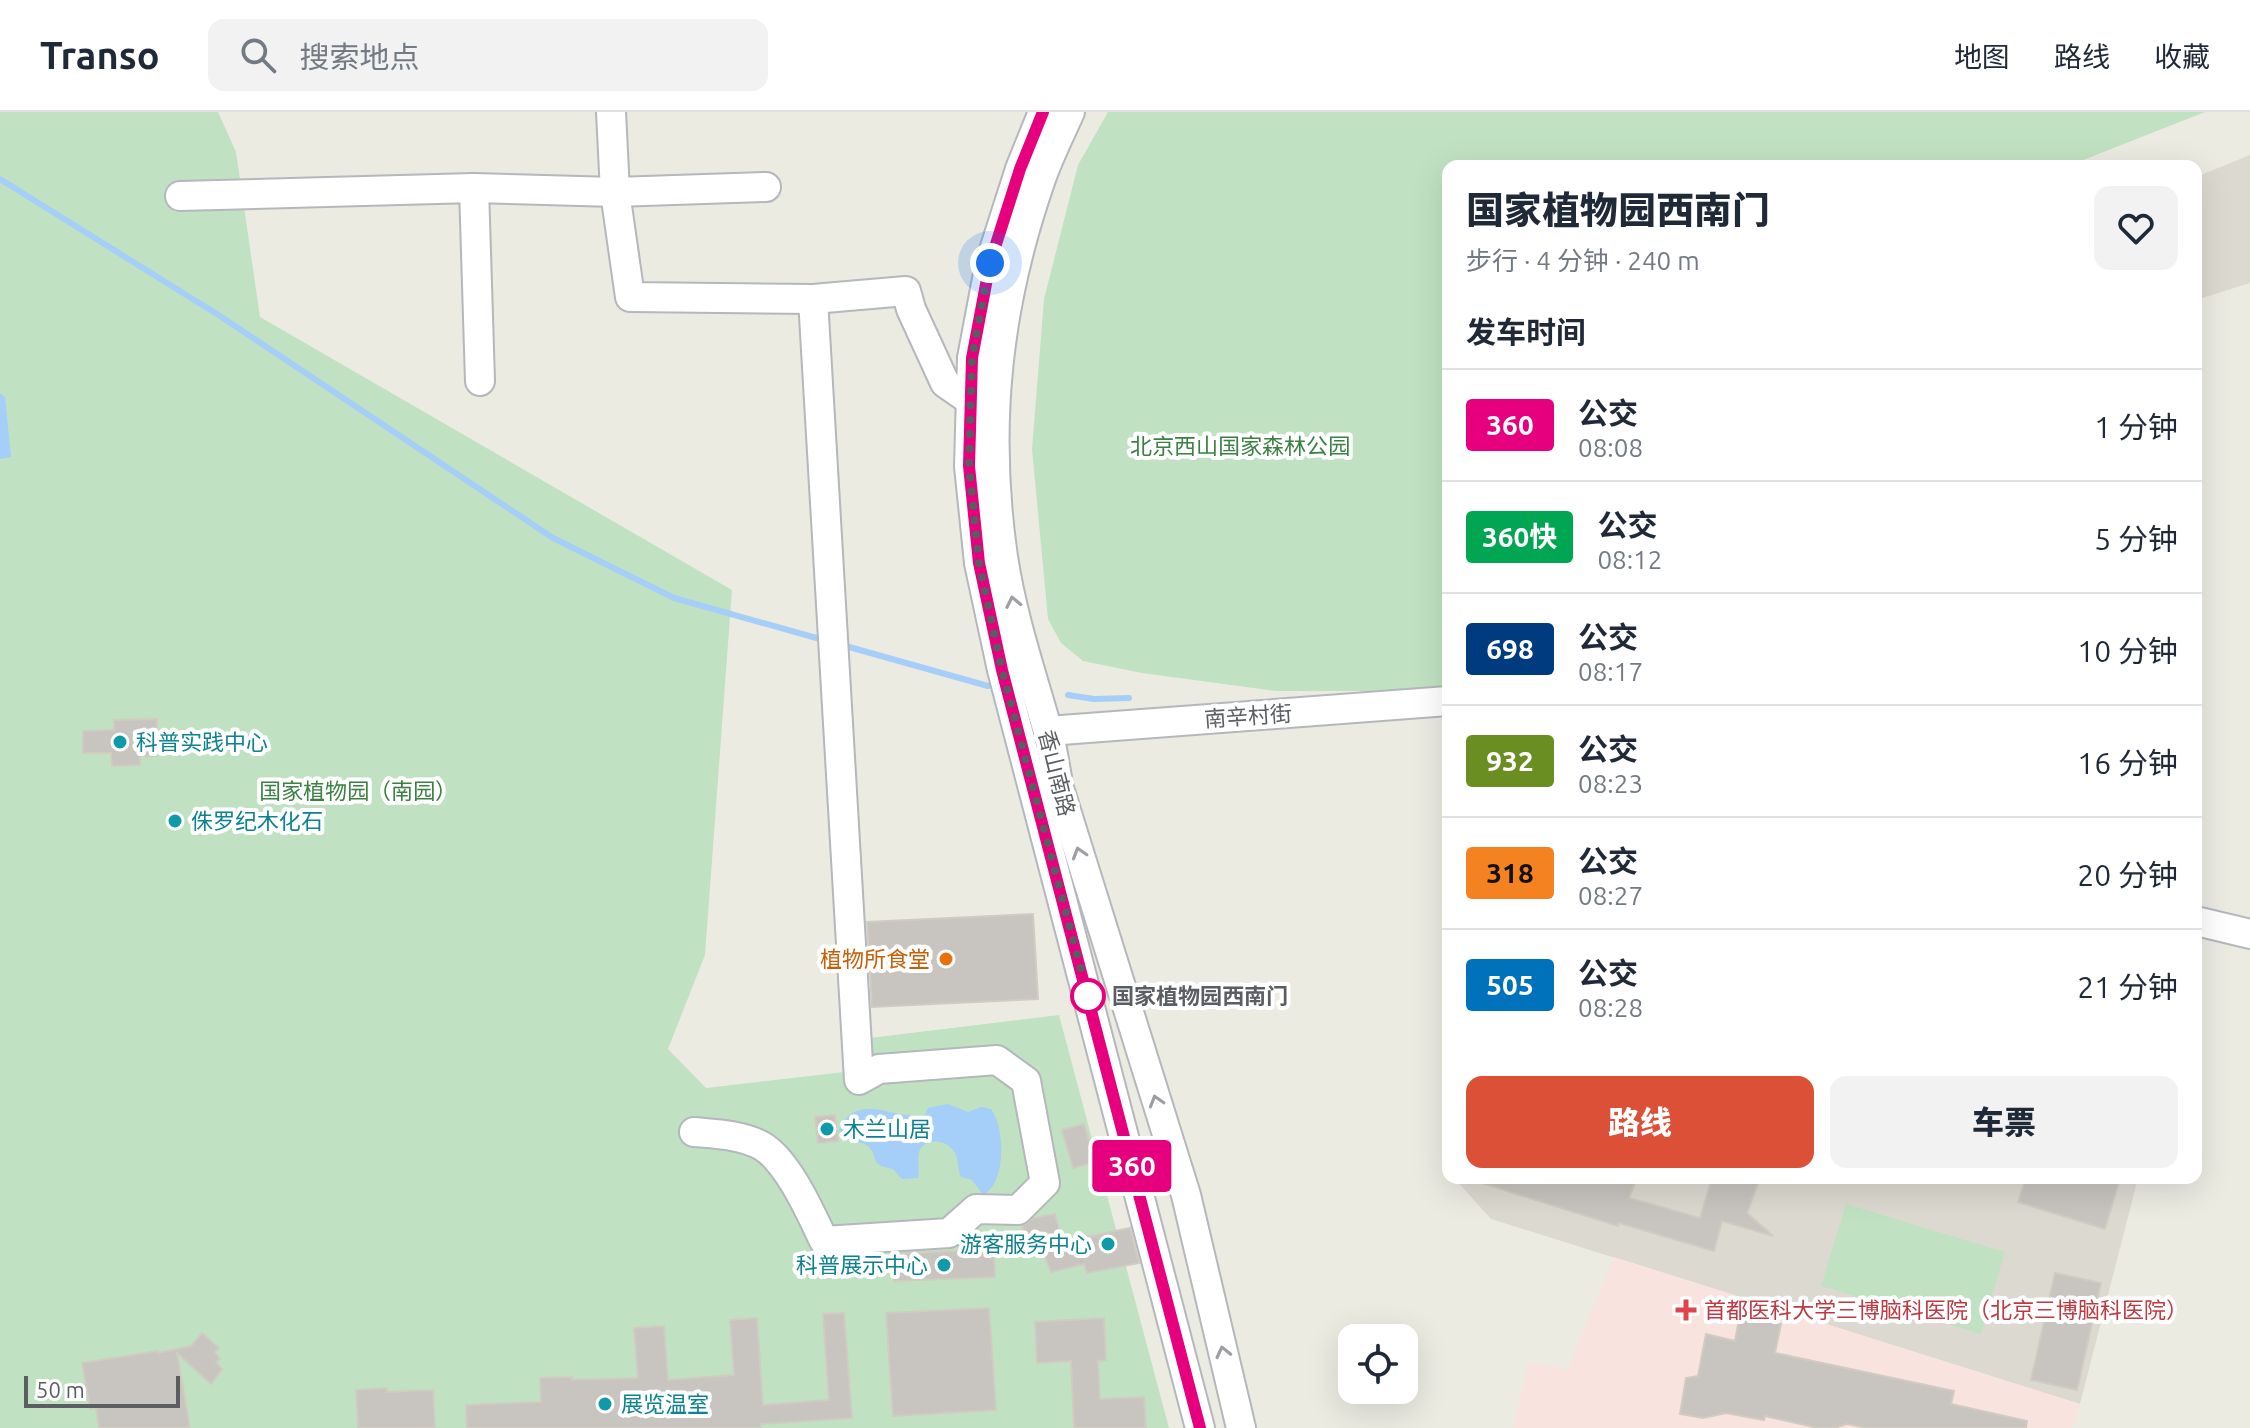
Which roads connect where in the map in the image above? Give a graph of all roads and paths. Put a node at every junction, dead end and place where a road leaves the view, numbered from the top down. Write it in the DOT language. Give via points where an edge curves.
graph roads {
  1 [pos="611,112"];
  2 [pos="1043,112"];
  3 [pos="1070,112"];
  4 [pos="766,187"];
  5 [pos="474,188"];
  6 [pos="615,192"];
  7 [pos="180,196"];
  8 [pos="813,299"];
  9 [pos="480,381"];
  10 [pos="971,401"];
  11 [pos="1442,701"];
  12 [pos="1048,731"];
  13 [pos="2202,922"];
  14 [pos="2250,934"];
  15 [pos="694,1132"];
  16 [pos="1200,1428"];
  17 [pos="1241,1428"];
  1 -- 6 [label="street"];
  2 -- 10 [label="street, 香山南路" via="990,263 972,358"];
  12 -- 3 [label="street, 香山南路, one-way" via="1026,664 1003,559 993,464 997,361 1014,269 1042,177"];
  4 -- 6 [label="street"];
  5 -- 6 [label="street"];
  5 -- 7 [label="street"];
  5 -- 9 [label="street"];
  6 -- 8 [label="street" via="630,297"];
  8 -- 10 [label="street" via="906,291 945,383"];
  8 -- 15 [label="street" via="859,1080 879,1069 997,1060 1026,1081 1045,1183 1018,1210 976,1209 949,1233 824,1241 794,1180 763,1147"];
  10 -- 16 [label="street, 香山南路" via="969,466 979,563 1002,670"];
  11 -- 12 [label="street, 南辛村街"];
  17 -- 12 [label="street, 香山南路, one-way" via="1186,1195 1059,788"];
  13 -- 14 [label="street"];
}
